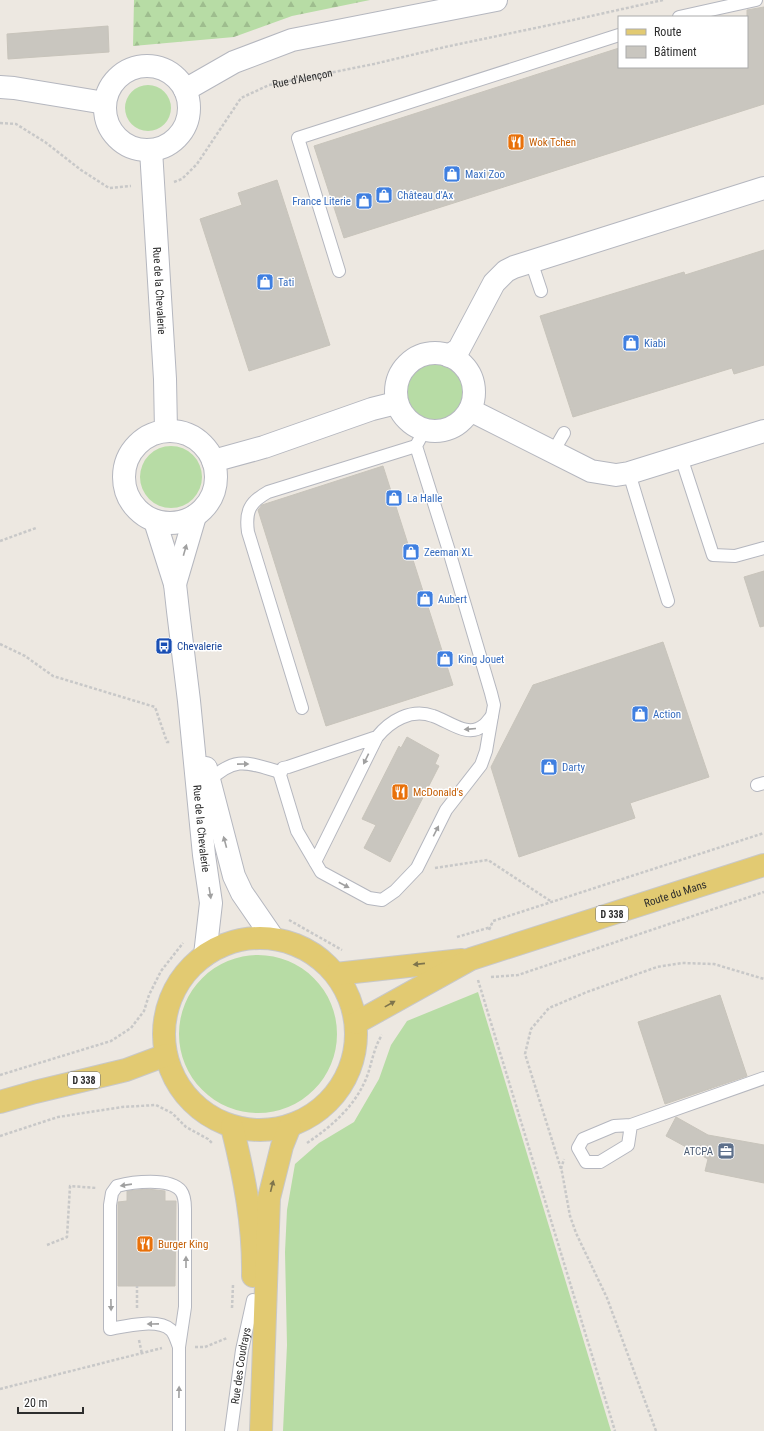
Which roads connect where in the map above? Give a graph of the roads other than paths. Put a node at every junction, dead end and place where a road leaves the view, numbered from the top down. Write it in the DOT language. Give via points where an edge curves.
graph roads {
  1 [pos="496,0"];
  2 [pos="756,0"];
  3 [pos="684,16"];
  4 [pos="618,35"];
  5 [pos="0,87"];
  6 [pos="185,90"];
  7 [pos="105,103"];
  8 [pos="151,150"];
  9 [pos="764,188"];
  10 [pos="531,261"];
  11 [pos="339,270"];
  12 [pos="541,291"];
  13 [pos="449,356"];
  14 [pos="396,403"];
  15 [pos="470,410"];
  16 [pos="166,431"];
  17 [pos="764,431"];
  18 [pos="564,433"];
  19 [pos="420,438"];
  20 [pos="553,452"];
  21 [pos="681,457"];
  22 [pos="213,461"];
  23 [pos="629,473"];
  24 [pos="194,516"];
  25 [pos="155,520"];
  26 [pos="764,548"];
  27 [pos="175,584"];
  28 [pos="668,601"];
  29 [pos="189,701"];
  30 [pos="302,708"];
  31 [pos="492,716"];
  32 [pos="377,737"];
  33 [pos="280,772"];
  34 [pos="209,781"];
  35 [pos="315,862"];
  36 [pos="760,870"];
  37 [pos="273,938"];
  38 [pos="205,955"];
  39 [pos="476,964"];
  40 [pos="336,974"];
  41 [pos="356,1023"];
  42 [pos="166,1055"];
  43 [pos="764,1078"];
  44 [pos="0,1102"];
  45 [pos="631,1124"];
  46 [pos="290,1126"];
  47 [pos="232,1127"];
  48 [pos="253,1300"];
  49 [pos="179,1347"];
  50 [pos="179,1431"];
  51 [pos="231,1431"];
  52 [pos="249,1431"];
  53 [pos="261,1431"];
  1 -- 6 [label="street" via="292,40 234,62"];
  2 -- 3 [label="lane"];
  4 -- 11 [label="lane" via="298,138"];
  5 -- 7 [label="street"];
  6 -- 7 [label="street" via="178,79 167,70 154,66 140,66 116,78"];
  6 -- 8 [label="street" via="189,117 184,129 176,140"];
  7 -- 8 [label="street" via="106,121 112,133 132,148"];
  8 -- 16 [label="street, Rue de la Chevalerie"];
  9 -- 10 [label="street"];
  10 -- 12 [label="lane"];
  10 -- 13 [label="street" via="499,276 459,349"];
  13 -- 14 [label="street" via="429,353 410,361 397,379"];
  13 -- 15 [label="street" via="466,369 471,378 474,394"];
  14 -- 19 [label="street" via="400,412 415,427"];
  14 -- 22 [label="street" via="264,447"];
  15 -- 19 [label="street" via="462,421 451,428"];
  15 -- 20 [label="street"];
  16 -- 22 [label="street" via="176,431 194,438 205,448"];
  16 -- 25 [label="street" via="143,440 134,448 125,470 125,481 131,500 143,514"];
  17 -- 21 [label="street"];
  18 -- 20 [label="lane"];
  19 -- 30 [label="lane" via="268,492 257,498 249,509 246,520 248,532"];
  19 -- 31 [label="lane" via="449,551 491,693 494,705"];
  20 -- 23 [label="street" via="591,471"];
  21 -- 23 [label="street"];
  21 -- 26 [label="lane" via="713,554 735,556"];
  22 -- 24 [label="street" via="216,471 214,492 210,502"];
  23 -- 28 [label="lane"];
  24 -- 25 [label="street" via="175,523"];
  27 -- 24 [label="street, Rue de la Chevalerie, one-way"];
  25 -- 27 [label="street, Rue de la Chevalerie"];
  27 -- 29 [label="street, Rue de la Chevalerie"];
  29 -- 34 [label="street, Rue de la Chevalerie"];
  29 -- 38 [label="street, Rue de la Chevalerie, one-way" via="211,903"];
  31 -- 32 [label="lane, one-way" via="483,726 473,730 461,730 432,715 410,715 392,722"];
  35 -- 31 [label="lane, one-way" via="321,872 368,898 382,900 394,891 417,868 446,810 481,765"];
  32 -- 33 [label="lane" via="288,766"];
  32 -- 35 [label="lane, one-way"];
  34 -- 33 [label="lane, one-way" via="221,770 244,763"];
  33 -- 35 [label="lane" via="297,831"];
  37 -- 34 [label="street, Rue de la Chevalerie, one-way" via="242,893 234,876"];
  36 -- 39 [label="main road, Route du Mans / D 338"];
  37 -- 38 [label="main road" via="249,938 226,944"];
  37 -- 40 [label="main road" via="297,945 318,957"];
  38 -- 42 [label="main road" via="185,974 170,999 164,1027"];
  39 -- 40 [label="main road, Route du Mans / D 338, one-way"];
  41 -- 39 [label="main road, Route du Mans / D 338, one-way"];
  40 -- 41 [label="main road" via="350,997"];
  41 -- 46 [label="main road" via="354,1056 342,1087 319,1111"];
  42 -- 44 [label="main road, D 338" via="126,1070"];
  42 -- 47 [label="main road" via="175,1079 189,1100 209,1116"];
  43 -- 45 [label="lane"];
  46 -- 47 [label="main road" via="261,1131"];
  53 -- 46 [label="main road, one-way" via="269,1198 282,1146"];
  47 -- 48 [label="main road" via="248,1200"];
  48 -- 51 [label="lane, Rue des Coudrays" via="242,1350"];
  48 -- 52 [label="main road"];
  49 -- 49 [label="lane" via="186,1307 186,1209 182,1191 161,1182 117,1186 112,1193 110,1205 110,1329 136,1324 160,1324 172,1330"];
  50 -- 49 [label="lane, one-way"];
}
